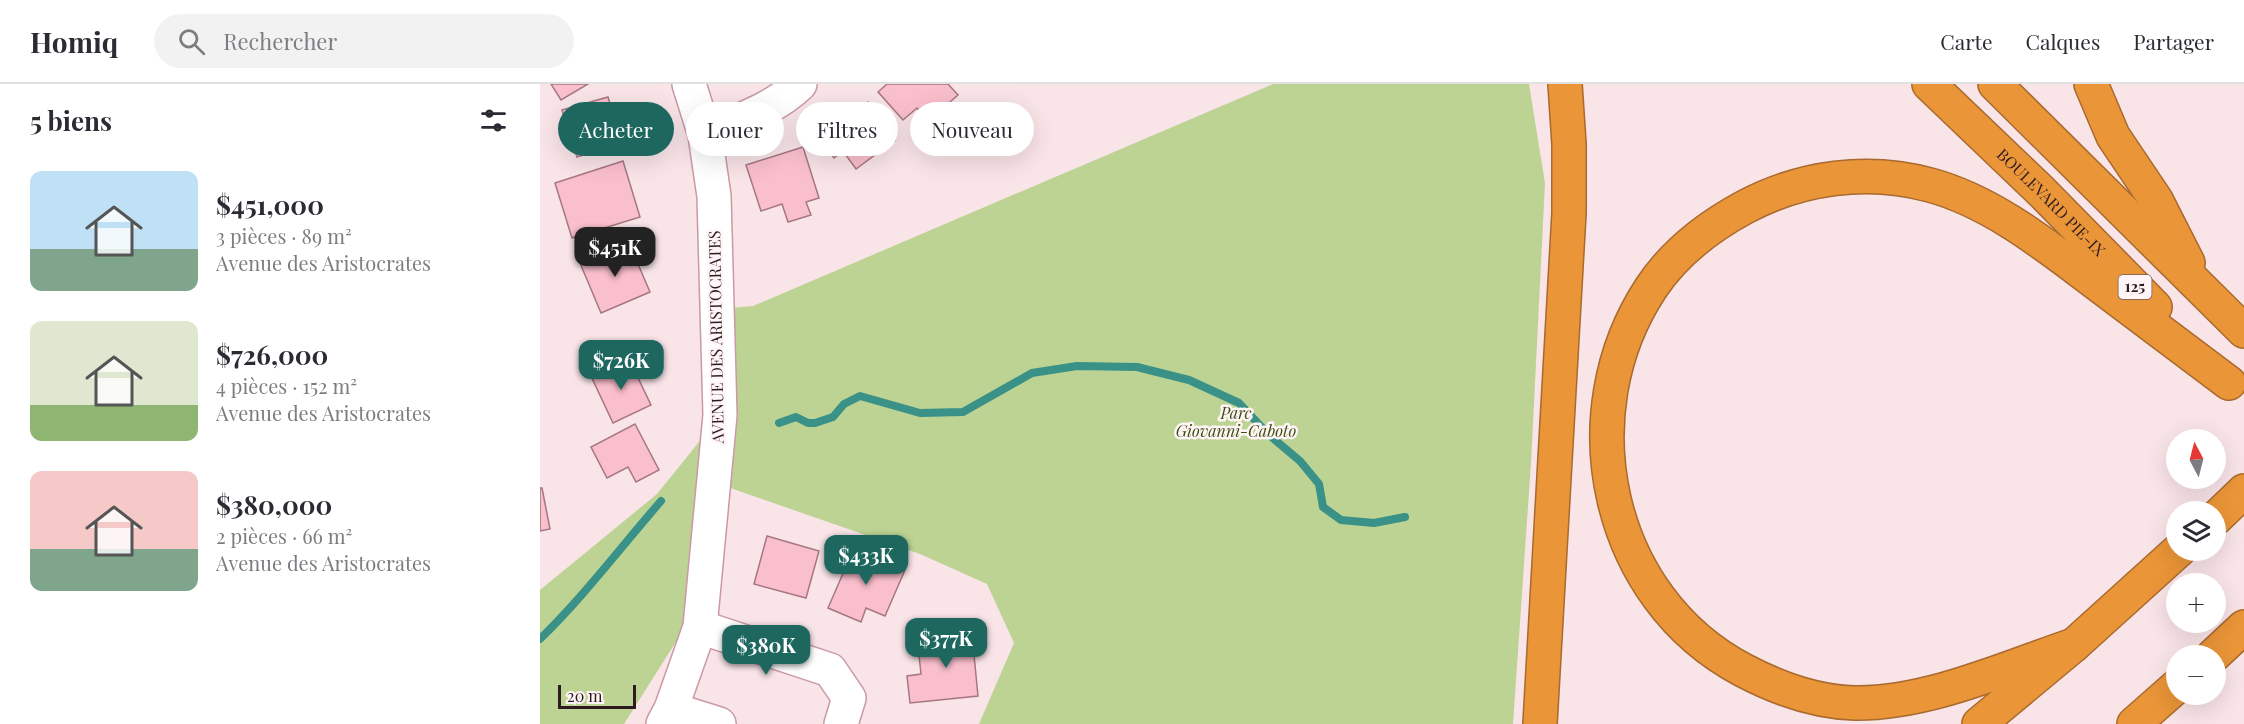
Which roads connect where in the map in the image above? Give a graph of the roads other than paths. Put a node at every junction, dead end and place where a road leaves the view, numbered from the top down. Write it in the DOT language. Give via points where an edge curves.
graph roads {
  1 [pos="689,84"];
  2 [pos="800,84"];
  3 [pos="1564,84"];
  4 [pos="1929,84"];
  5 [pos="1995,84"];
  6 [pos="2091,84"];
  7 [pos="695,102"];
  8 [pos="776,102"];
  9 [pos="708,156"];
  10 [pos="2201,288"];
  11 [pos="2244,331"];
  12 [pos="2236,391"];
  13 [pos="2244,491"];
  14 [pos="2226,508"];
  15 [pos="2167,561"];
  16 [pos="700,627"];
  17 [pos="2244,627"];
  18 [pos="2074,645"];
  19 [pos="2225,645"];
  20 [pos="2166,696"];
  21 [pos="667,716"];
  22 [pos="718,724"];
  23 [pos="842,724"];
  24 [pos="1540,724"];
  25 [pos="1980,724"];
  26 [pos="2134,724"];
  1 -- 7 [label="street, AVENUE DES ARISTOCRATES"];
  2 -- 8 [label="street"];
  3 -- 24 [label="highway" via="1569,213"];
  4 -- 12 [label="highway, BOULEVARD PIE-IX / 125" via="2042,192"];
  5 -- 10 [label="highway"];
  6 -- 10 [label="highway" via="2113,136 2156,200"];
  9 -- 16 [label="street, AVENUE DES ARISTOCRATES" via="714,196 720,416"];
  10 -- 11 [label="highway"];
  12 -- 18 [label="highway" via="2012,223 1948,191 1893,178 1830,179 1790,188 1753,203 1685,248 1653,285 1623,345 1611,388 1609,472 1624,535 1644,576 1668,610 1699,640 1731,663 1769,682 1809,696 1853,703 1931,693"];
  13 -- 14 [label="highway"];
  15 -- 18 [label="highway"];
  16 -- 21 [label="street, AVENUE DES ARISTOCRATES"];
  16 -- 23 [label="street" via="830,670 849,698"];
  17 -- 19 [label="highway"];
  18 -- 25 [label="highway"];
  20 -- 26 [label="highway"];
  21 -- 22 [label="street, AVENUE DES ARISTOCRATES"];
}
